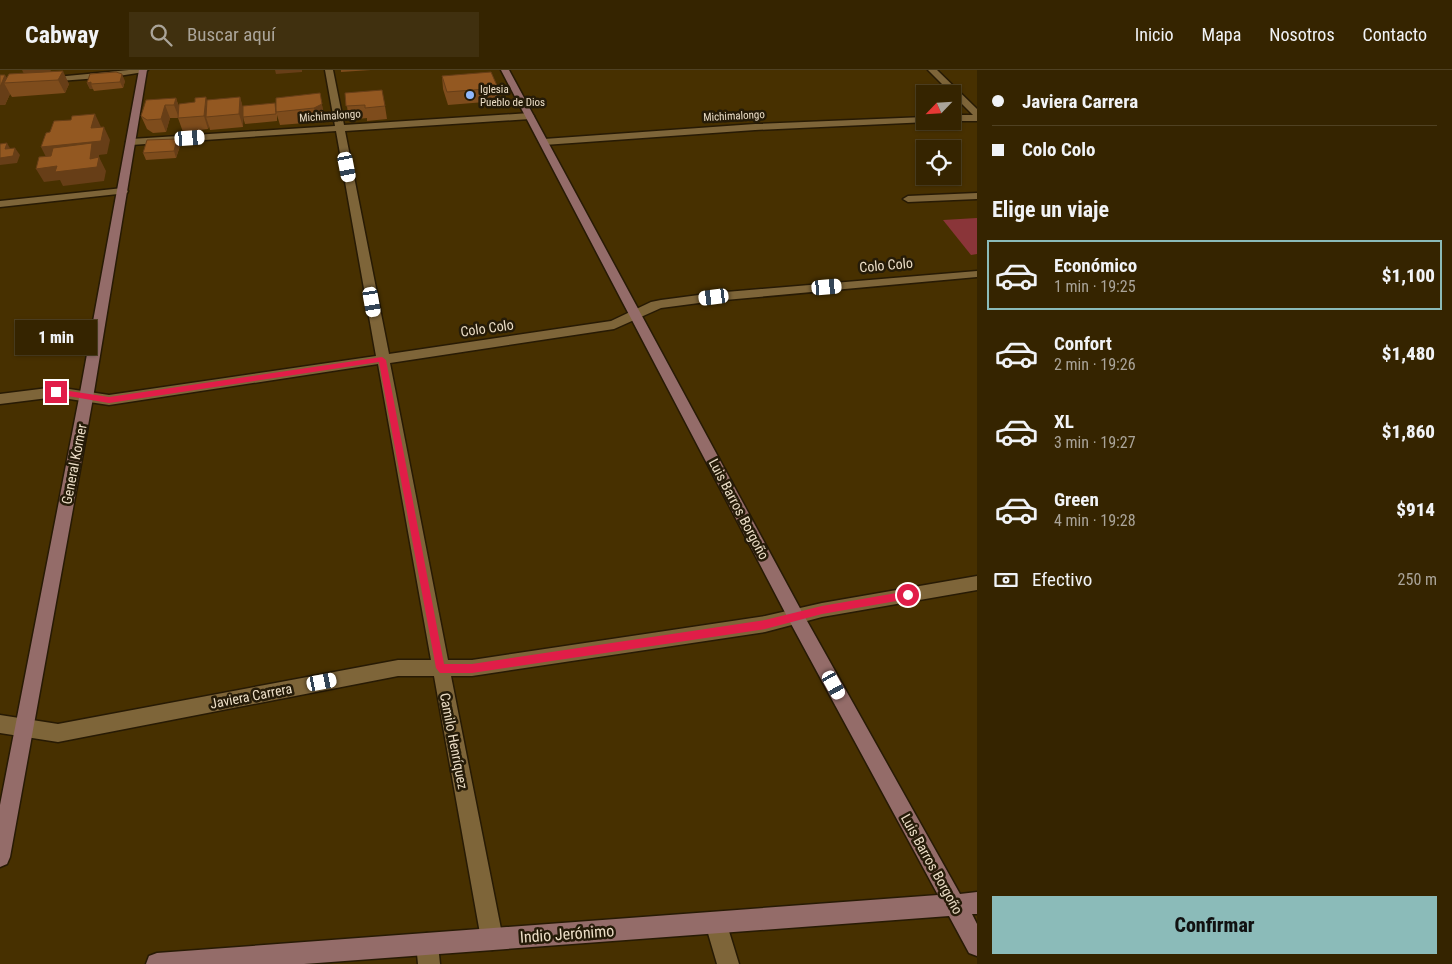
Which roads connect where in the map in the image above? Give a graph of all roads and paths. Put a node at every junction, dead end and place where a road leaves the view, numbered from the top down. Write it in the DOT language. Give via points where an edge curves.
graph roads {
  1 [pos="143,70"];
  2 [pos="329,70"];
  3 [pos="506,70"];
  4 [pos="932,70"];
  5 [pos="39,81"];
  6 [pos="977,114"];
  7 [pos="530,116"];
  8 [pos="961,118"];
  9 [pos="977,118"];
  10 [pos="916,120"];
  11 [pos="340,128"];
  12 [pos="131,142"];
  13 [pos="544,142"];
  14 [pos="122,191"];
  15 [pos="977,196"];
  16 [pos="908,199"];
  17 [pos="0,204"];
  18 [pos="977,274"];
  19 [pos="636,314"];
  20 [pos="382,360"];
  21 [pos="86,398"];
  22 [pos="0,399"];
  23 [pos="977,583"];
  24 [pos="796,616"];
  25 [pos="440,668"];
  26 [pos="0,724"];
  27 [pos="24,729"];
  28 [pos="0,858"];
  29 [pos="977,904"];
  30 [pos="955,905"];
  31 [pos="716,922"];
  32 [pos="492,940"];
  33 [pos="977,945"];
  34 [pos="428,954"];
  35 [pos="157,964"];
  36 [pos="728,964"];
  1 -- 5 [label="street"];
  1 -- 12 [label="street, General Korner"];
  2 -- 11 [label="street, Camilo Henríquez"];
  3 -- 7 [label="street, Luis Barros Borgoño"];
  4 -- 6 [label="street"];
  7 -- 11 [label="street, Michimalongo"];
  7 -- 13 [label="street, Luis Barros Borgoño"];
  8 -- 9 [label="street"];
  10 -- 13 [label="street, Michimalongo" via="754,127"];
  11 -- 12 [label="street, Michimalongo"];
  11 -- 20 [label="street, Camilo Henríquez"];
  12 -- 14 [label="street, General Korner"];
  13 -- 19 [label="street, Luis Barros Borgoño"];
  14 -- 17 [label="street"];
  14 -- 21 [label="street, General Korner"];
  15 -- 16 [label="street"];
  18 -- 19 [label="street, Colo Colo" via="714,297 655,304"];
  19 -- 20 [label="street, Colo Colo" via="614,325"];
  19 -- 24 [label="street, Luis Barros Borgoño"];
  20 -- 21 [label="street, Colo Colo" via="109,400"];
  20 -- 25 [label="street, Camilo Henríquez"];
  21 -- 22 [label="street, Colo Colo" via="56,392"];
  21 -- 27 [label="street, General Korner"];
  23 -- 24 [label="street, Javiera Carrera"];
  24 -- 25 [label="street, Javiera Carrera" via="765,624 472,668"];
  24 -- 30 [label="street, Luis Barros Borgoño"];
  25 -- 27 [label="street, Javiera Carrera" via="398,668 58,733"];
  25 -- 32 [label="street, Camilo Henríquez"];
  26 -- 27 [label="street, Javiera Carrera"];
  27 -- 28 [label="street, General Korner"];
  29 -- 30 [label="street, Indio Jerónimo"];
  30 -- 31 [label="street, Indio Jerónimo"];
  30 -- 33 [label="street, Luis Barros Borgoño"];
  31 -- 32 [label="street, Indio Jerónimo"];
  31 -- 36 [label="street"];
  32 -- 34 [label="street, Indio Jerónimo"];
  34 -- 35 [label="street, Indio Jerónimo"];
}
